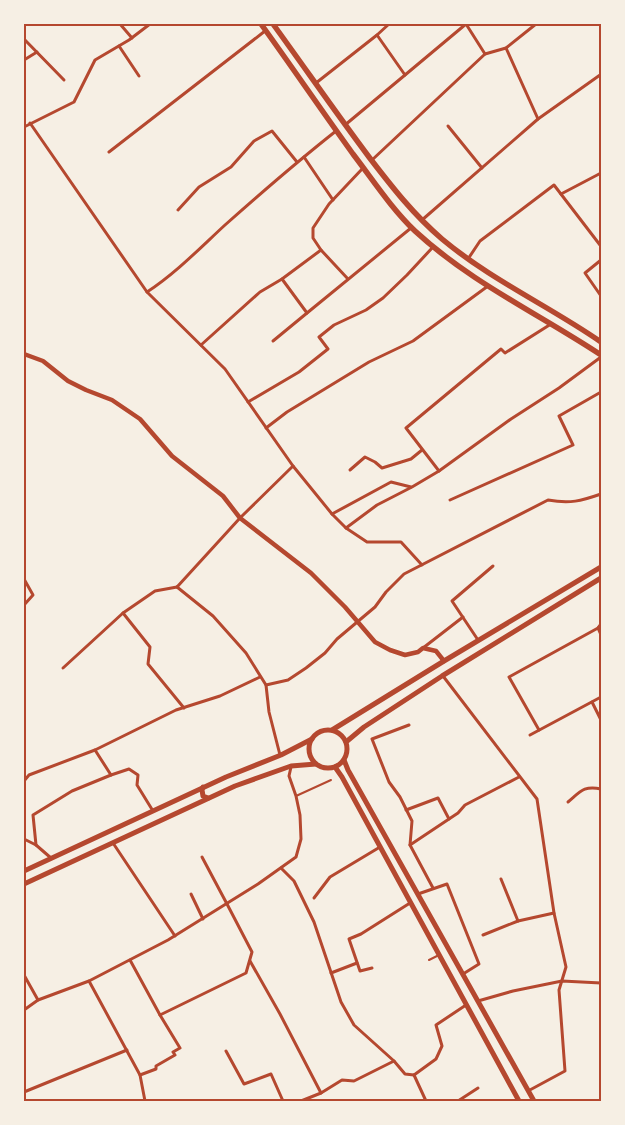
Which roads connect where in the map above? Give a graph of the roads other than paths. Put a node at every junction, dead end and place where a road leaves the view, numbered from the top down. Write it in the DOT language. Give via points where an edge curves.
graph roads {
  1 [pos="120,24"];
  2 [pos="150,24"];
  3 [pos="261,24"];
  4 [pos="274,24"];
  5 [pos="389,24"];
  6 [pos="466,24"];
  7 [pos="536,24"];
  8 [pos="266,30"];
  9 [pos="377,35"];
  10 [pos="132,38"];
  11 [pos="24,39"];
  12 [pos="119,46"];
  13 [pos="506,48"];
  14 [pos="37,52"];
  15 [pos="485,54"];
  16 [pos="24,60"];
  17 [pos="405,74"];
  18 [pos="600,75"];
  19 [pos="139,76"];
  20 [pos="64,80"];
  21 [pos="316,83"];
  22 [pos="538,119"];
  23 [pos="30,123"];
  24 [pos="345,125"];
  25 [pos="448,126"];
  26 [pos="24,127"];
  27 [pos="336,130"];
  28 [pos="109,152"];
  29 [pos="304,157"];
  30 [pos="372,160"];
  31 [pos="297,162"];
  32 [pos="363,168"];
  33 [pos="482,168"];
  34 [pos="601,173"];
  35 [pos="561,194"];
  36 [pos="333,200"];
  37 [pos="178,210"];
  38 [pos="422,221"];
  39 [pos="412,228"];
  40 [pos="601,246"];
  41 [pos="433,247"];
  42 [pos="321,250"];
  43 [pos="468,259"];
  44 [pos="601,260"];
  45 [pos="348,279"];
  46 [pos="282,280"];
  47 [pos="488,286"];
  48 [pos="147,292"];
  49 [pos="601,296"];
  50 [pos="547,309"];
  51 [pos="306,312"];
  52 [pos="542,319"];
  53 [pos="551,324"];
  54 [pos="273,341"];
  55 [pos="601,342"];
  56 [pos="201,345"];
  57 [pos="24,354"];
  58 [pos="601,356"];
  59 [pos="601,392"];
  60 [pos="248,402"];
  61 [pos="266,428"];
  62 [pos="422,450"];
  63 [pos="293,466"];
  64 [pos="350,470"];
  65 [pos="439,471"];
  66 [pos="412,487"];
  67 [pos="601,494"];
  68 [pos="450,500"];
  69 [pos="332,514"];
  70 [pos="240,518"];
  71 [pos="346,528"];
  72 [pos="422,565"];
  73 [pos="493,566"];
  74 [pos="601,567"];
  75 [pos="601,578"];
  76 [pos="24,579"];
  77 [pos="177,587"];
  78 [pos="24,605"];
  79 [pos="124,612"];
  80 [pos="463,617"];
  81 [pos="357,621"];
  82 [pos="601,624"];
  83 [pos="598,628"];
  84 [pos="601,635"];
  85 [pos="478,640"];
  86 [pos="423,648"];
  87 [pos="444,661"];
  88 [pos="63,668"];
  89 [pos="442,676"];
  90 [pos="260,677"];
  91 [pos="266,685"];
  92 [pos="601,697"];
  93 [pos="592,702"];
  94 [pos="184,708"];
  95 [pos="601,720"];
  96 [pos="409,725"];
  97 [pos="332,730"];
  98 [pos="539,730"];
  99 [pos="530,735"];
  100 [pos="312,739"];
  101 [pos="346,742"];
  102 [pos="95,750"];
  103 [pos="281,755"];
  104 [pos="344,760"];
  105 [pos="316,764"];
  106 [pos="291,766"];
  107 [pos="334,768"];
  108 [pos="110,775"];
  109 [pos="520,777"];
  110 [pos="330,780"];
  111 [pos="24,781"];
  112 [pos="203,787"];
  113 [pos="601,790"];
  114 [pos="188,794"];
  115 [pos="296,796"];
  116 [pos="208,798"];
  117 [pos="568,802"];
  118 [pos="193,806"];
  119 [pos="406,810"];
  120 [pos="153,811"];
  121 [pos="449,819"];
  122 [pos="24,839"];
  123 [pos="113,842"];
  124 [pos="36,845"];
  125 [pos="410,845"];
  126 [pos="380,847"];
  127 [pos="202,857"];
  128 [pos="51,858"];
  129 [pos="281,868"];
  130 [pos="24,871"];
  131 [pos="500,879"];
  132 [pos="24,884"];
  133 [pos="433,888"];
  134 [pos="191,894"];
  135 [pos="418,894"];
  136 [pos="314,898"];
  137 [pos="410,903"];
  138 [pos="227,904"];
  139 [pos="554,913"];
  140 [pos="203,919"];
  141 [pos="518,921"];
  142 [pos="483,935"];
  143 [pos="176,936"];
  144 [pos="439,955"];
  145 [pos="130,960"];
  146 [pos="250,960"];
  147 [pos="429,960"];
  148 [pos="357,963"];
  149 [pos="372,968"];
  150 [pos="331,973"];
  151 [pos="463,974"];
  152 [pos="24,975"];
  153 [pos="89,981"];
  154 [pos="562,981"];
  155 [pos="601,983"];
  156 [pos="38,1000"];
  157 [pos="478,1001"];
  158 [pos="466,1005"];
  159 [pos="24,1010"];
  160 [pos="160,1015"];
  161 [pos="499,1038"];
  162 [pos="489,1046"];
  163 [pos="127,1050"];
  164 [pos="226,1051"];
  165 [pos="394,1061"];
  166 [pos="140,1075"];
  167 [pos="414,1075"];
  168 [pos="478,1088"];
  169 [pos="528,1091"];
  170 [pos="24,1092"];
  171 [pos="321,1093"];
  172 [pos="309,1099"];
  173 [pos="145,1101"];
  174 [pos="283,1101"];
  175 [pos="301,1101"];
  176 [pos="426,1101"];
  177 [pos="458,1101"];
  178 [pos="519,1101"];
  179 [pos="534,1101"];
  1 -- 10 [label="street"];
  2 -- 10 [label="street"];
  3 -- 8 [label="main road"];
  4 -- 21 [label="main road"];
  5 -- 9 [label="street"];
  6 -- 15 [label="street"];
  6 -- 17 [label="street"];
  7 -- 13 [label="street"];
  8 -- 27 [label="main road"];
  8 -- 28 [label="street"];
  9 -- 17 [label="street"];
  9 -- 21 [label="street"];
  10 -- 12 [label="street"];
  11 -- 14 [label="street"];
  12 -- 19 [label="street"];
  12 -- 23 [label="street" via="95,60 74,102"];
  13 -- 15 [label="street"];
  13 -- 22 [label="street"];
  14 -- 16 [label="street"];
  14 -- 20 [label="street"];
  15 -- 30 [label="street"];
  17 -- 24 [label="street"];
  18 -- 22 [label="street"];
  21 -- 24 [label="main road"];
  22 -- 33 [label="street"];
  23 -- 26 [label="street"];
  23 -- 48 [label="street"];
  24 -- 30 [label="main road"];
  25 -- 33 [label="street"];
  27 -- 29 [label="street"];
  27 -- 32 [label="main road"];
  29 -- 31 [label="street"];
  29 -- 36 [label="street"];
  30 -- 38 [label="main road"];
  31 -- 37 [label="street" via="272,131 254,142 231,167 199,187"];
  31 -- 48 [label="street" via="164,281"];
  32 -- 36 [label="street"];
  32 -- 39 [label="main road"];
  33 -- 38 [label="street"];
  34 -- 35 [label="street"];
  35 -- 40 [label="street"];
  35 -- 43 [label="street" via="554,185 480,241"];
  36 -- 42 [label="street" via="313,228 313,238"];
  38 -- 43 [label="main road"];
  39 -- 41 [label="main road"];
  39 -- 45 [label="street"];
  41 -- 47 [label="main road"];
  41 -- 60 [label="street" via="383,298 319,337 328,350 299,372"];
  42 -- 45 [label="street"];
  42 -- 46 [label="street"];
  43 -- 50 [label="main road"];
  44 -- 49 [label="street" via="585,273"];
  45 -- 51 [label="street"];
  46 -- 51 [label="street"];
  46 -- 56 [label="street" via="260,292"];
  47 -- 52 [label="main road"];
  47 -- 61 [label="street" via="413,342 369,362"];
  48 -- 56 [label="street"];
  50 -- 52 [label="main road"];
  50 -- 55 [label="main road"];
  51 -- 54 [label="street"];
  52 -- 53 [label="main road"];
  53 -- 58 [label="main road"];
  53 -- 62 [label="street" via="504,353 501,349 406,428"];
  56 -- 60 [label="street" via="225,369"];
  57 -- 70 [label="street" via="43,361 68,381 112,400 140,419 172,456 223,496"];
  58 -- 65 [label="street"];
  59 -- 68 [label="street" via="559,416 573,445"];
  60 -- 61 [label="street"];
  61 -- 63 [label="street"];
  62 -- 64 [label="street" via="411,459 382,468 365,457"];
  62 -- 65 [label="street"];
  63 -- 69 [label="street"];
  63 -- 70 [label="street"];
  65 -- 66 [label="street"];
  66 -- 69 [label="street" via="391,482"];
  66 -- 71 [label="street" via="377,505"];
  67 -- 72 [label="street" via="582,501 548,500"];
  69 -- 71 [label="street"];
  70 -- 77 [label="street"];
  70 -- 81 [label="street" via="311,573"];
  71 -- 72 [label="street" via="368,542 402,542"];
  72 -- 81 [label="street" via="404,574 375,607"];
  73 -- 80 [label="street" via="452,600"];
  74 -- 85 [label="main road"];
  75 -- 89 [label="main road"];
  76 -- 78 [label="street" via="33,595"];
  77 -- 79 [label="street" via="155,591"];
  77 -- 90 [label="street" via="213,616 246,653"];
  79 -- 88 [label="street"];
  79 -- 94 [label="street" via="150,647 148,664"];
  80 -- 85 [label="street"];
  80 -- 86 [label="street"];
  81 -- 86 [label="street" via="375,642 390,650 405,655"];
  81 -- 91 [label="street" via="306,668 288,680"];
  82 -- 83 [label="street"];
  83 -- 84 [label="street"];
  83 -- 98 [label="street" via="509,677"];
  85 -- 87 [label="main road"];
  86 -- 87 [label="street" via="436,651"];
  87 -- 97 [label="main road"];
  89 -- 101 [label="main road"];
  89 -- 109 [label="street"];
  90 -- 91 [label="street"];
  90 -- 94 [label="street"];
  91 -- 103 [label="street" via="269,712"];
  92 -- 93 [label="street"];
  93 -- 95 [label="street"];
  93 -- 98 [label="street"];
  94 -- 102 [label="street"];
  96 -- 119 [label="street" via="372,739 389,782"];
  97 -- 100 [label="main road" via="320,732"];
  97 -- 101 [label="main road"];
  98 -- 99 [label="street"];
  100 -- 103 [label="main road"];
  100 -- 105 [label="main road" via="309,750"];
  101 -- 104 [label="main road" via="348,748"];
  102 -- 108 [label="street"];
  102 -- 111 [label="street" via="29,775"];
  103 -- 112 [label="main road"];
  104 -- 107 [label="main road"];
  104 -- 135 [label="main road"];
  105 -- 106 [label="main road"];
  105 -- 107 [label="main road"];
  106 -- 115 [label="street" via="289,776"];
  106 -- 116 [label="main road"];
  107 -- 126 [label="main road"];
  108 -- 120 [label="street" via="129,769 138,775 137,785"];
  108 -- 124 [label="street" via="72,791 33,815"];
  109 -- 121 [label="street" via="465,805"];
  109 -- 139 [label="street" via="537,799"];
  110 -- 115 [label="lane"];
  112 -- 114 [label="main road"];
  112 -- 116 [label="main road" via="203,796"];
  113 -- 117 [label="street" via="583,789"];
  114 -- 118 [label="main road" via="193,799"];
  114 -- 120 [label="main road"];
  115 -- 129 [label="street" via="301,839 296,858"];
  116 -- 118 [label="main road"];
  118 -- 123 [label="main road"];
  119 -- 121 [label="street" via="438,798"];
  119 -- 125 [label="street" via="412,821"];
  120 -- 128 [label="main road"];
  121 -- 125 [label="street"];
  122 -- 124 [label="street"];
  123 -- 132 [label="main road"];
  123 -- 143 [label="street"];
  124 -- 128 [label="street"];
  125 -- 133 [label="street"];
  126 -- 136 [label="street" via="330,877"];
  126 -- 137 [label="main road"];
  127 -- 138 [label="street"];
  128 -- 130 [label="main road"];
  129 -- 138 [label="street"];
  129 -- 150 [label="street" via="294,881 314,922"];
  131 -- 141 [label="street"];
  133 -- 135 [label="street"];
  133 -- 151 [label="street" via="446,884 480,964"];
  134 -- 140 [label="street"];
  135 -- 151 [label="main road"];
  137 -- 144 [label="main road"];
  137 -- 148 [label="street" via="348,939"];
  138 -- 140 [label="street"];
  138 -- 146 [label="street" via="252,952"];
  139 -- 141 [label="street"];
  139 -- 154 [label="street" via="566,967"];
  140 -- 143 [label="street"];
  141 -- 142 [label="street"];
  143 -- 145 [label="street"];
  144 -- 147 [label="lane"];
  144 -- 158 [label="main road"];
  145 -- 153 [label="street"];
  145 -- 160 [label="street"];
  146 -- 160 [label="street" via="246,973"];
  146 -- 171 [label="street"];
  148 -- 149 [label="street" via="360,970"];
  148 -- 150 [label="street"];
  150 -- 165 [label="street" via="341,1002 354,1025"];
  151 -- 157 [label="main road"];
  152 -- 156 [label="street"];
  153 -- 156 [label="street"];
  153 -- 163 [label="street"];
  154 -- 155 [label="street"];
  154 -- 157 [label="street"];
  154 -- 169 [label="street" via="559,990 565,1071"];
  156 -- 159 [label="street"];
  157 -- 161 [label="main road"];
  158 -- 162 [label="main road"];
  158 -- 167 [label="street" via="436,1025 442,1046 436,1060"];
  160 -- 166 [label="street" via="180,1048 156,1069"];
  161 -- 162 [label="main road"];
  161 -- 169 [label="main road"];
  162 -- 178 [label="main road"];
  163 -- 166 [label="street"];
  163 -- 170 [label="street"];
  164 -- 174 [label="street" via="244,1084 271,1074"];
  165 -- 167 [label="street" via="405,1074"];
  165 -- 171 [label="street" via="354,1081 342,1080"];
  166 -- 173 [label="street"];
  167 -- 176 [label="street"];
  168 -- 177 [label="street"];
  169 -- 179 [label="main road"];
  171 -- 172 [label="street"];
  172 -- 175 [label="street"];
}
